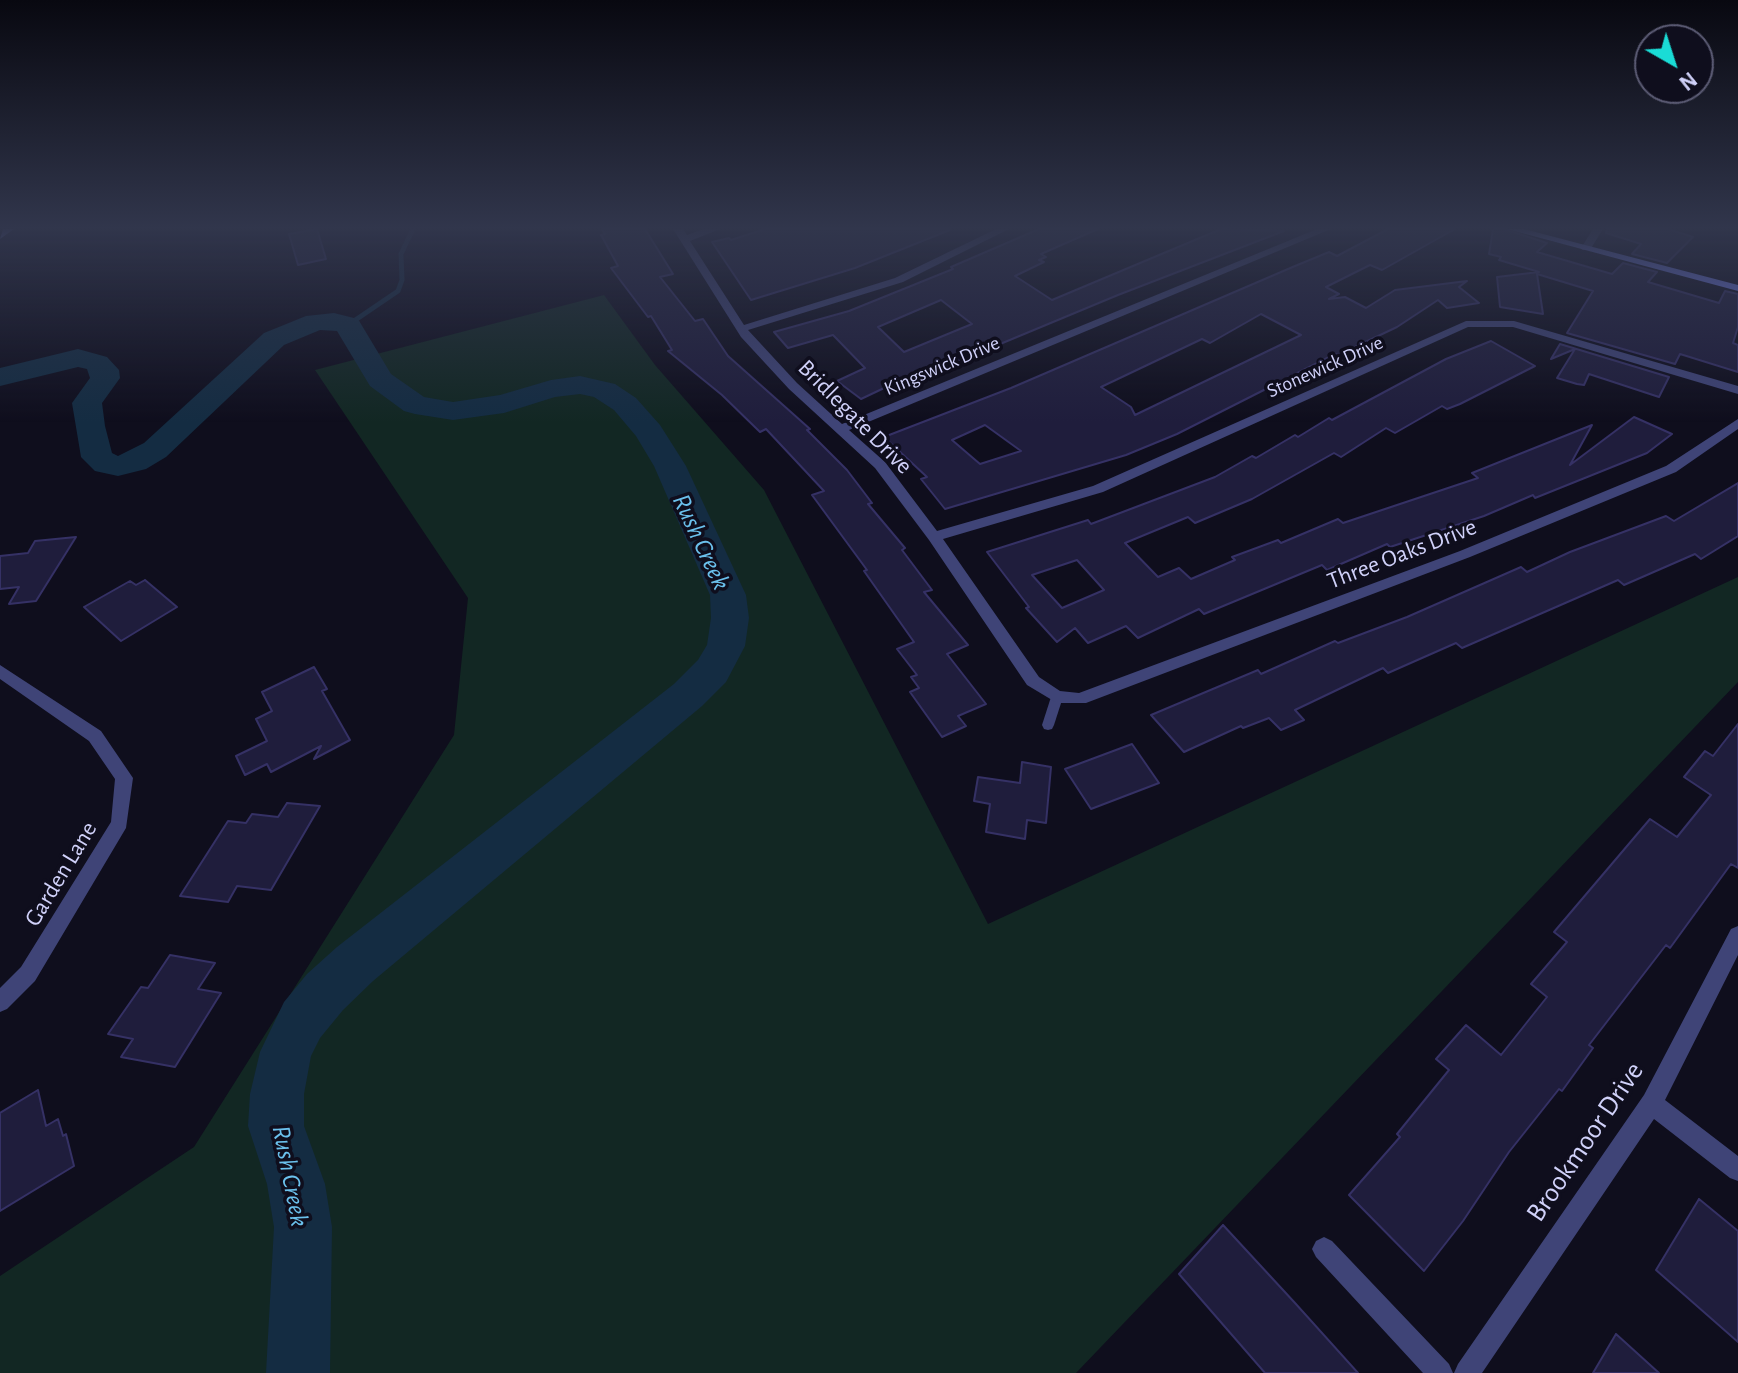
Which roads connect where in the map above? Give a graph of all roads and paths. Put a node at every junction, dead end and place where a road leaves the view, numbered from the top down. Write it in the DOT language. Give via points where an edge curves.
graph roads {
  1 [pos="718,293"];
  2 [pos="857,293"];
  3 [pos="1170,293"];
  4 [pos="741,329"];
  5 [pos="1738,390"];
  6 [pos="1738,423"];
  7 [pos="840,429"];
  8 [pos="934,537"];
  9 [pos="0,671"];
  10 [pos="1063,698"];
  11 [pos="1048,725"];
  12 [pos="1738,935"];
  13 [pos="0,1002"];
  14 [pos="1652,1103"];
  15 [pos="1738,1170"];
  16 [pos="1324,1249"];
  17 [pos="1440,1373"];
  18 [pos="1467,1373"];
  1 -- 4 [label="street, Bridlegate Drive"];
  2 -- 4 [label="street"];
  3 -- 7 [label="street, Kingswick Drive"];
  4 -- 7 [label="street, Bridlegate Drive"];
  5 -- 8 [label="street, Stonewick Drive" via="1514,324 1466,324 1098,489"];
  6 -- 10 [label="street, Three Oaks Drive" via="1671,469 1465,554 1080,699"];
  7 -- 8 [label="street, Bridlegate Drive" via="880,465"];
  8 -- 10 [label="street, Bridlegate Drive" via="1033,681"];
  9 -- 13 [label="street, Garden Lane" via="95,736 124,778 120,823 28,974"];
  10 -- 11 [label="lane"];
  12 -- 14 [label="street, Brookmoor Drive"];
  14 -- 15 [label="street"];
  14 -- 18 [label="street, Brookmoor Drive"];
  16 -- 17 [label="street"];
}
